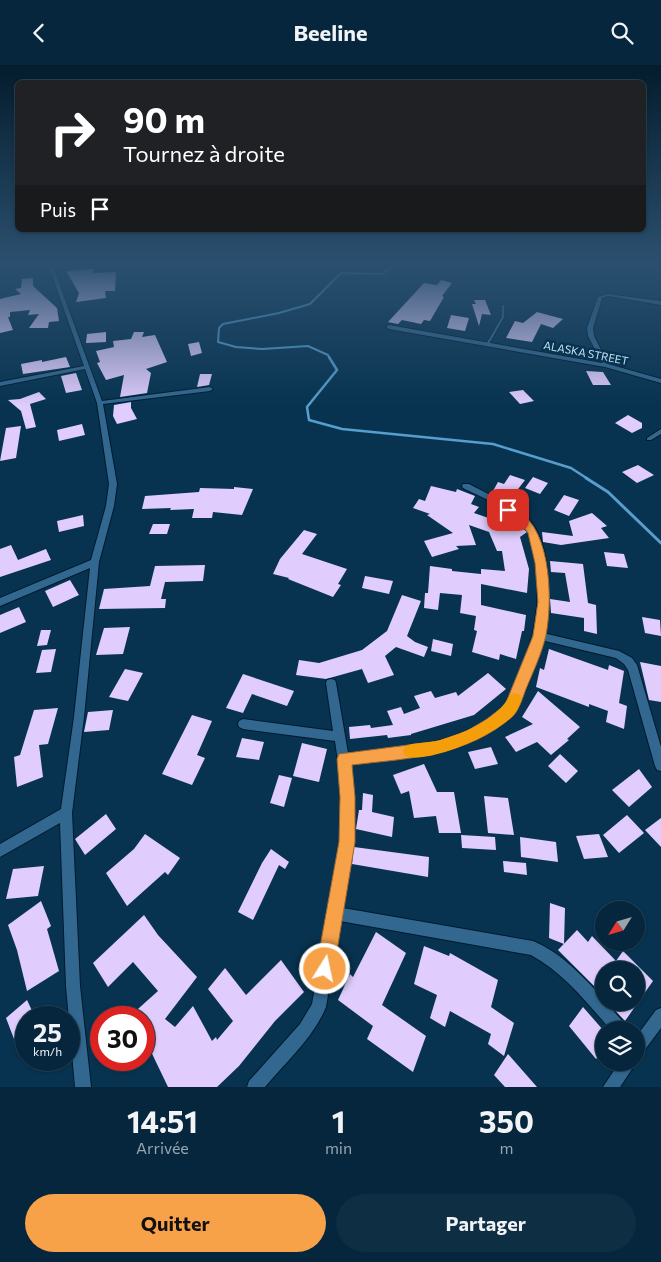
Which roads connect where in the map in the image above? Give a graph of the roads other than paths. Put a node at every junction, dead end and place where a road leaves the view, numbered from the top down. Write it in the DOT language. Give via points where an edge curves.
graph roads {
  1 [pos="68,312"];
  2 [pos="503,312"];
  3 [pos="595,312"];
  4 [pos="389,327"];
  5 [pos="488,345"];
  6 [pos="606,365"];
  7 [pos="88,367"];
  8 [pos="661,381"];
  9 [pos="0,384"];
  10 [pos="210,389"];
  11 [pos="100,403"];
  12 [pos="661,431"];
  13 [pos="649,439"];
  14 [pos="466,486"];
  15 [pos="94,562"];
  16 [pos="0,602"];
  17 [pos="539,636"];
  18 [pos="331,683"];
  19 [pos="243,724"];
  20 [pos="340,737"];
  21 [pos="344,759"];
  22 [pos="661,766"];
  23 [pos="66,813"];
  24 [pos="0,851"];
  25 [pos="335,913"];
  26 [pos="661,1015"];
  27 [pos="613,1021"];
  28 [pos="645,1038"];
  29 [pos="622,1071"];
  30 [pos="83,1087"];
  31 [pos="255,1087"];
  32 [pos="611,1087"];
  1 -- 7 [label="street"];
  2 -- 5 [label="lane"];
  3 -- 6 [label="street" via="591,336"];
  4 -- 5 [label="street, ALASKA STREET"];
  5 -- 6 [label="street, ALASKA STREET"];
  6 -- 8 [label="street, ALASKA STREET"];
  7 -- 9 [label="street"];
  7 -- 11 [label="street"];
  10 -- 11 [label="street"];
  11 -- 15 [label="street" via="113,483"];
  12 -- 13 [label="street"];
  14 -- 17 [label="street" via="527,523 533,532 544,602"];
  15 -- 16 [label="street"];
  15 -- 23 [label="street"];
  17 -- 21 [label="street" via="510,709 492,724 471,736 439,747"];
  17 -- 22 [label="street" via="619,655 628,661 633,668"];
  18 -- 20 [label="street"];
  19 -- 20 [label="street"];
  20 -- 21 [label="street"];
  21 -- 25 [label="street" via="348,797 347,842"];
  23 -- 24 [label="street"];
  23 -- 30 [label="street" via="73,986"];
  25 -- 27 [label="street" via="533,948 560,965"];
  25 -- 31 [label="street" via="318,1007 305,1029"];
  26 -- 28 [label="street"];
  29 -- 32 [label="street"];
}
